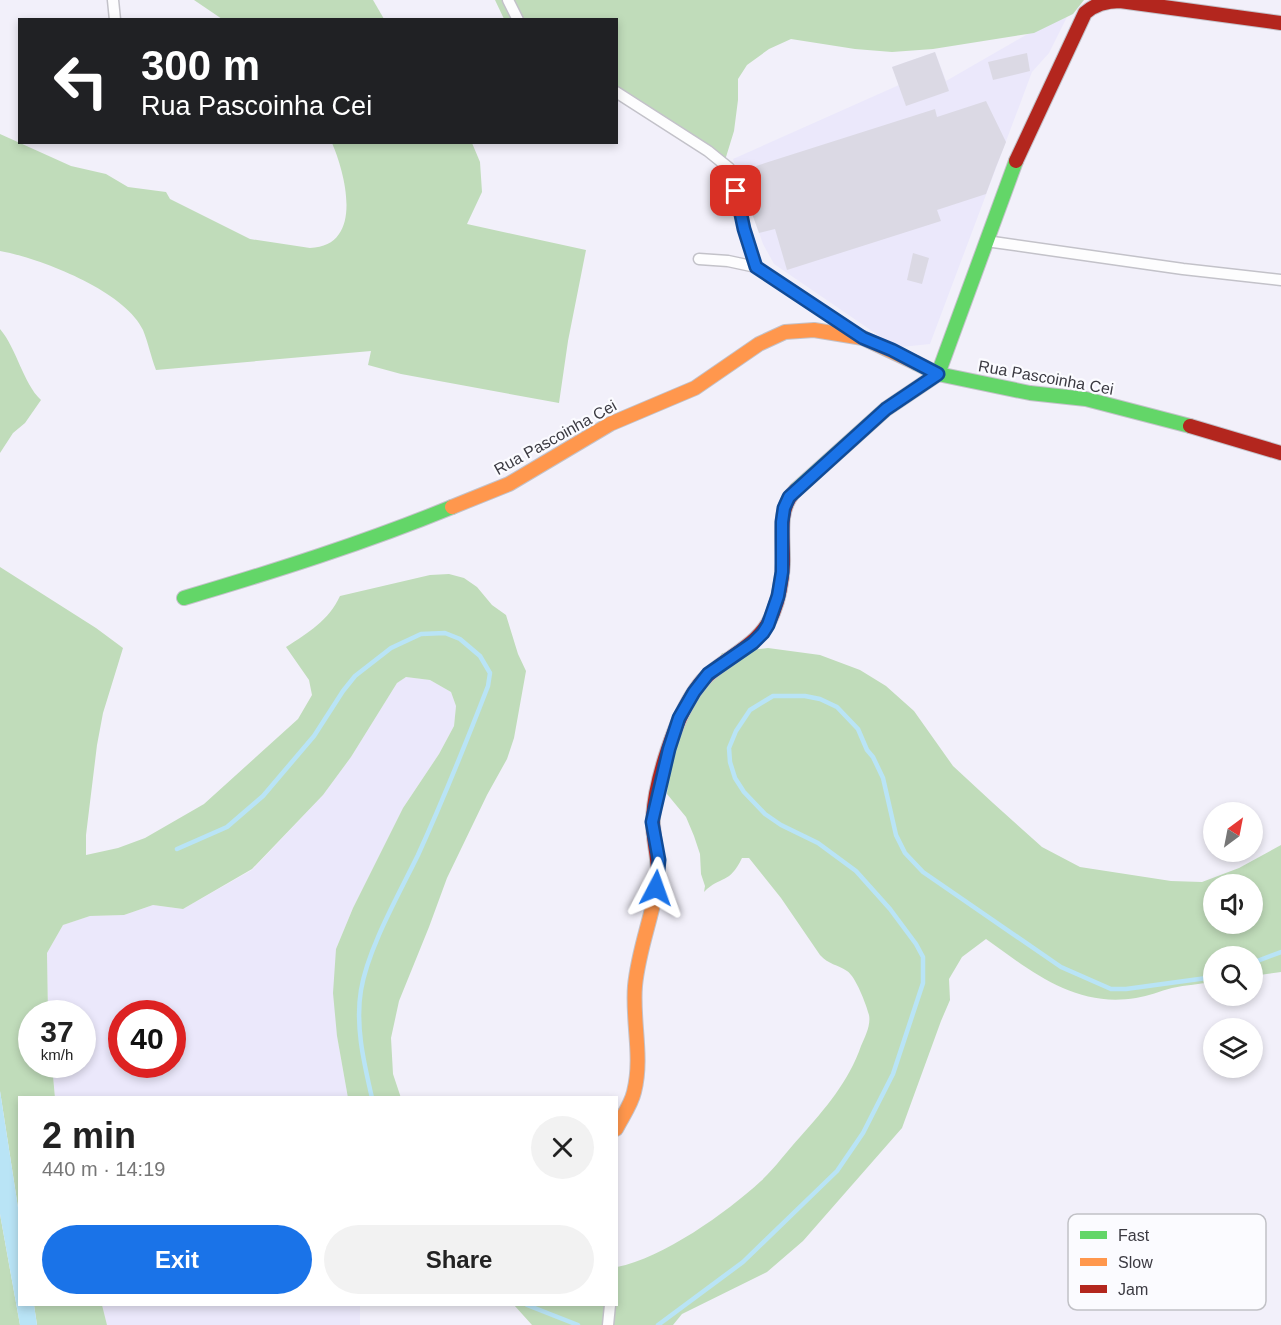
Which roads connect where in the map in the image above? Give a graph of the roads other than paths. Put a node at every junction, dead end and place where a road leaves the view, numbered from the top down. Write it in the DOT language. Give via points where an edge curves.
graph roads {
  1 [pos="112,0"];
  2 [pos="508,0"];
  3 [pos="115,18"];
  4 [pos="517,18"];
  5 [pos="1281,23"];
  6 [pos="618,93"];
  7 [pos="986,241"];
  8 [pos="699,259"];
  9 [pos="756,267"];
  10 [pos="1281,280"];
  11 [pos="863,338"];
  12 [pos="938,374"];
  13 [pos="1281,453"];
  14 [pos="184,598"];
  15 [pos="618,1125"];
  16 [pos="610,1306"];
  17 [pos="608,1325"];
  1 -- 3 [label="street"];
  2 -- 4 [label="street"];
  5 -- 7 [label="street" via="1120,1 1093,5 1080,21 1014,165"];
  6 -- 9 [label="street" via="729,168"];
  7 -- 10 [label="street"];
  7 -- 12 [label="street"];
  8 -- 9 [label="street"];
  9 -- 11 [label="street"];
  11 -- 12 [label="street, Rua Pascoinha Cei"];
  11 -- 14 [label="street, Rua Pascoinha Cei" via="814,330 785,332 759,344 695,388 610,423 509,484 404,527"];
  12 -- 13 [label="street, Rua Pascoinha Cei" via="1030,393 1086,399"];
  12 -- 15 [label="street" via="886,409 789,497 782,522 782,572 768,625 753,643 708,674 679,718 652,822 659,873 636,974 635,1090"];
  16 -- 17 [label="street"];
}
